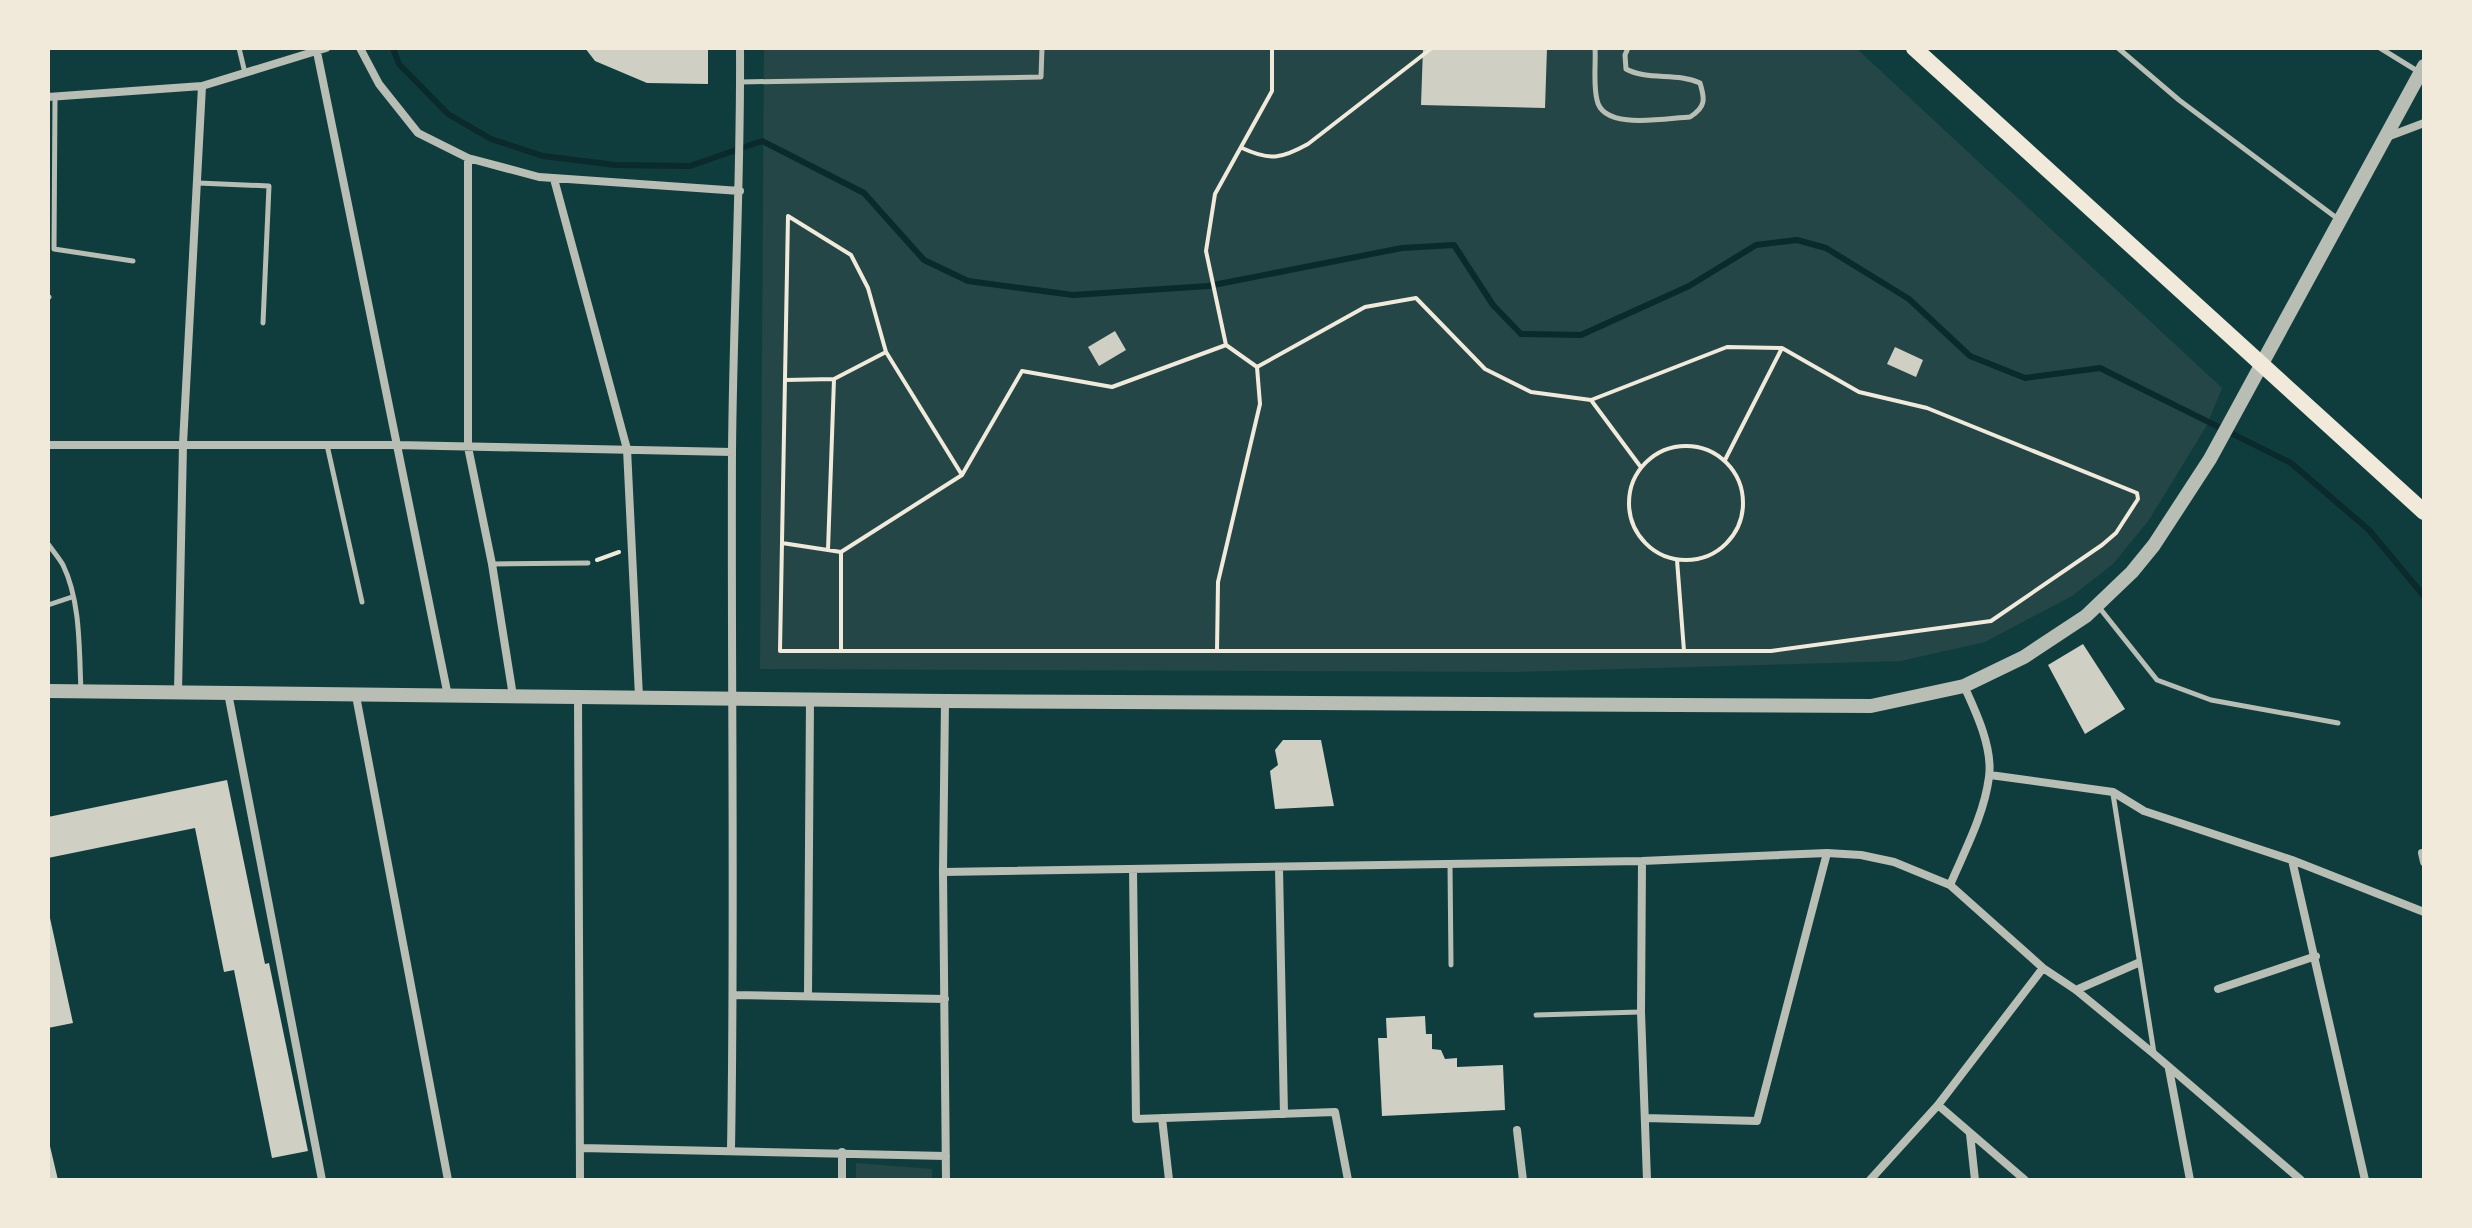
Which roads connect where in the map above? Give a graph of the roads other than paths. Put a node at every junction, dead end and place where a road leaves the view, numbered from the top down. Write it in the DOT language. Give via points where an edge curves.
graph roads {
  1 [pos="239,48"];
  2 [pos="360,48"];
  3 [pos="740,48"];
  4 [pos="1042,48"];
  5 [pos="1595,48"];
  6 [pos="1628,48"];
  7 [pos="1914,48"];
  8 [pos="2118,48"];
  9 [pos="2380,48"];
  10 [pos="321,50"];
  11 [pos="2422,69"];
  12 [pos="245,74"];
  13 [pos="740,82"];
  14 [pos="202,86"];
  15 [pos="51,97"];
  16 [pos="2424,123"];
  17 [pos="2386,137"];
  18 [pos="468,158"];
  19 [pos="554,179"];
  20 [pos="198,183"];
  21 [pos="740,191"];
  22 [pos="2340,221"];
  23 [pos="133,261"];
  24 [pos="263,323"];
  25 [pos="2262,362"];
  26 [pos="183,444"];
  27 [pos="48,445"];
  28 [pos="327,445"];
  29 [pos="396,445"];
  30 [pos="468,447"];
  31 [pos="627,449"];
  32 [pos="732,452"];
  33 [pos="2424,512"];
  34 [pos="48,544"];
  35 [pos="588,563"];
  36 [pos="492,564"];
  37 [pos="72,597"];
  38 [pos="362,602"];
  39 [pos="48,605"];
  40 [pos="2097,605"];
  41 [pos="1964,686"];
  42 [pos="48,691"];
  43 [pos="81,692"];
  44 [pos="178,692"];
  45 [pos="228,693"];
  46 [pos="356,696"];
  47 [pos="448,696"];
  48 [pos="513,696"];
  49 [pos="578,697"];
  50 [pos="639,697"];
  51 [pos="734,698"];
  52 [pos="810,698"];
  53 [pos="945,701"];
  54 [pos="2338,723"];
  55 [pos="1990,775"];
  56 [pos="2113,792"];
  57 [pos="1827,853"];
  58 [pos="2292,860"];
  59 [pos="1642,861"];
  60 [pos="1450,865"];
  61 [pos="1279,868"];
  62 [pos="1133,869"];
  63 [pos="943,872"];
  64 [pos="1950,885"];
  65 [pos="2424,912"];
  66 [pos="2316,956"];
  67 [pos="2138,963"];
  68 [pos="1451,965"];
  69 [pos="2043,968"];
  70 [pos="2218,989"];
  71 [pos="2076,990"];
  72 [pos="733,995"];
  73 [pos="808,995"];
  74 [pos="945,999"];
  75 [pos="1641,1012"];
  76 [pos="1536,1015"];
  77 [pos="2154,1054"];
  78 [pos="2169,1069"];
  79 [pos="1938,1105"];
  80 [pos="1284,1114"];
  81 [pos="1162,1118"];
  82 [pos="1645,1118"];
  83 [pos="1517,1130"];
  84 [pos="1970,1133"];
  85 [pos="581,1148"];
  86 [pos="731,1149"];
  87 [pos="842,1152"];
  88 [pos="946,1156"];
  89 [pos="322,1180"];
  90 [pos="448,1180"];
  91 [pos="580,1180"];
  92 [pos="842,1180"];
  93 [pos="946,1180"];
  94 [pos="1169,1180"];
  95 [pos="1348,1180"];
  96 [pos="1523,1180"];
  97 [pos="1647,1180"];
  98 [pos="1870,1180"];
  99 [pos="1975,1180"];
  100 [pos="2025,1180"];
  101 [pos="2190,1180"];
  102 [pos="2301,1180"];
  103 [pos="2365,1180"];
  1 -- 12 [label="lane"];
  2 -- 18 [label="street" via="379,84 418,133"];
  3 -- 13 [label="street"];
  4 -- 13 [label="lane" via="1041,77"];
  5 -- 6 [label="lane" via="1597,102 1616,120 1690,117 1701,110 1705,99 1700,83 1687,77 1635,74 1626,69"];
  7 -- 25 [label="main road"];
  8 -- 22 [label="lane"];
  9 -- 11 [label="lane"];
  10 -- 12 [label="street"];
  10 -- 29 [label="street"];
  11 -- 17 [label="street"];
  12 -- 14 [label="street"];
  13 -- 21 [label="street"];
  14 -- 15 [label="street"];
  14 -- 20 [label="street"];
  15 -- 23 [label="lane" via="54,249"];
  16 -- 17 [label="street"];
  17 -- 22 [label="street"];
  18 -- 19 [label="street"];
  18 -- 30 [label="street"];
  19 -- 21 [label="street"];
  19 -- 31 [label="street"];
  20 -- 24 [label="lane" via="269,186"];
  20 -- 26 [label="street"];
  21 -- 32 [label="street"];
  22 -- 25 [label="street"];
  25 -- 33 [label="main road"];
  25 -- 40 [label="street" via="2210,459 2154,545"];
  26 -- 27 [label="street"];
  26 -- 28 [label="street"];
  26 -- 44 [label="street"];
  28 -- 29 [label="street"];
  28 -- 38 [label="lane"];
  29 -- 30 [label="street"];
  29 -- 47 [label="street"];
  30 -- 31 [label="street"];
  30 -- 36 [label="street"];
  31 -- 32 [label="street"];
  31 -- 50 [label="street"];
  32 -- 51 [label="street"];
  34 -- 37 [label="lane" via="63,565"];
  35 -- 36 [label="lane"];
  36 -- 48 [label="street"];
  37 -- 39 [label="lane"];
  37 -- 43 [label="lane"];
  40 -- 41 [label="street" via="2024,657"];
  40 -- 54 [label="lane" via="2157,680 2211,700"];
  41 -- 53 [label="street" via="1871,706"];
  41 -- 55 [label="street" via="1977,714"];
  42 -- 43 [label="street"];
  43 -- 44 [label="street"];
  44 -- 45 [label="street"];
  45 -- 46 [label="street"];
  45 -- 89 [label="street"];
  46 -- 47 [label="street"];
  46 -- 90 [label="street"];
  47 -- 48 [label="street"];
  48 -- 49 [label="street"];
  49 -- 50 [label="street"];
  49 -- 85 [label="street"];
  50 -- 51 [label="street"];
  51 -- 52 [label="street"];
  51 -- 72 [label="street"];
  52 -- 53 [label="street"];
  52 -- 73 [label="street"];
  53 -- 63 [label="street"];
  55 -- 56 [label="street"];
  55 -- 64 [label="street" via="1978,822"];
  56 -- 58 [label="street" via="2144,811"];
  56 -- 67 [label="lane"];
  57 -- 59 [label="street"];
  57 -- 64 [label="street" via="1894,862"];
  57 -- 82 [label="street" via="1757,1121"];
  58 -- 65 [label="street"];
  58 -- 66 [label="street"];
  59 -- 60 [label="street"];
  59 -- 75 [label="street"];
  60 -- 61 [label="street"];
  60 -- 68 [label="lane"];
  61 -- 62 [label="street"];
  61 -- 80 [label="street"];
  62 -- 63 [label="street"];
  62 -- 81 [label="street" via="1136,1119"];
  63 -- 74 [label="street"];
  64 -- 69 [label="street"];
  66 -- 70 [label="street"];
  66 -- 103 [label="street"];
  67 -- 71 [label="street"];
  67 -- 77 [label="lane"];
  69 -- 71 [label="street"];
  69 -- 79 [label="street"];
  71 -- 77 [label="street"];
  72 -- 73 [label="street"];
  72 -- 86 [label="street"];
  73 -- 74 [label="street"];
  74 -- 88 [label="street"];
  75 -- 76 [label="lane"];
  75 -- 82 [label="street"];
  77 -- 78 [label="street"];
  78 -- 101 [label="street"];
  78 -- 102 [label="street"];
  79 -- 84 [label="street"];
  79 -- 98 [label="street"];
  80 -- 81 [label="street"];
  80 -- 95 [label="street" via="1335,1112"];
  81 -- 94 [label="street"];
  82 -- 97 [label="street"];
  83 -- 96 [label="street"];
  84 -- 99 [label="street"];
  84 -- 100 [label="street"];
  85 -- 86 [label="street"];
  85 -- 91 [label="street"];
  86 -- 87 [label="street"];
  87 -- 88 [label="street"];
  87 -- 92 [label="street"];
  88 -- 93 [label="street"];
}
